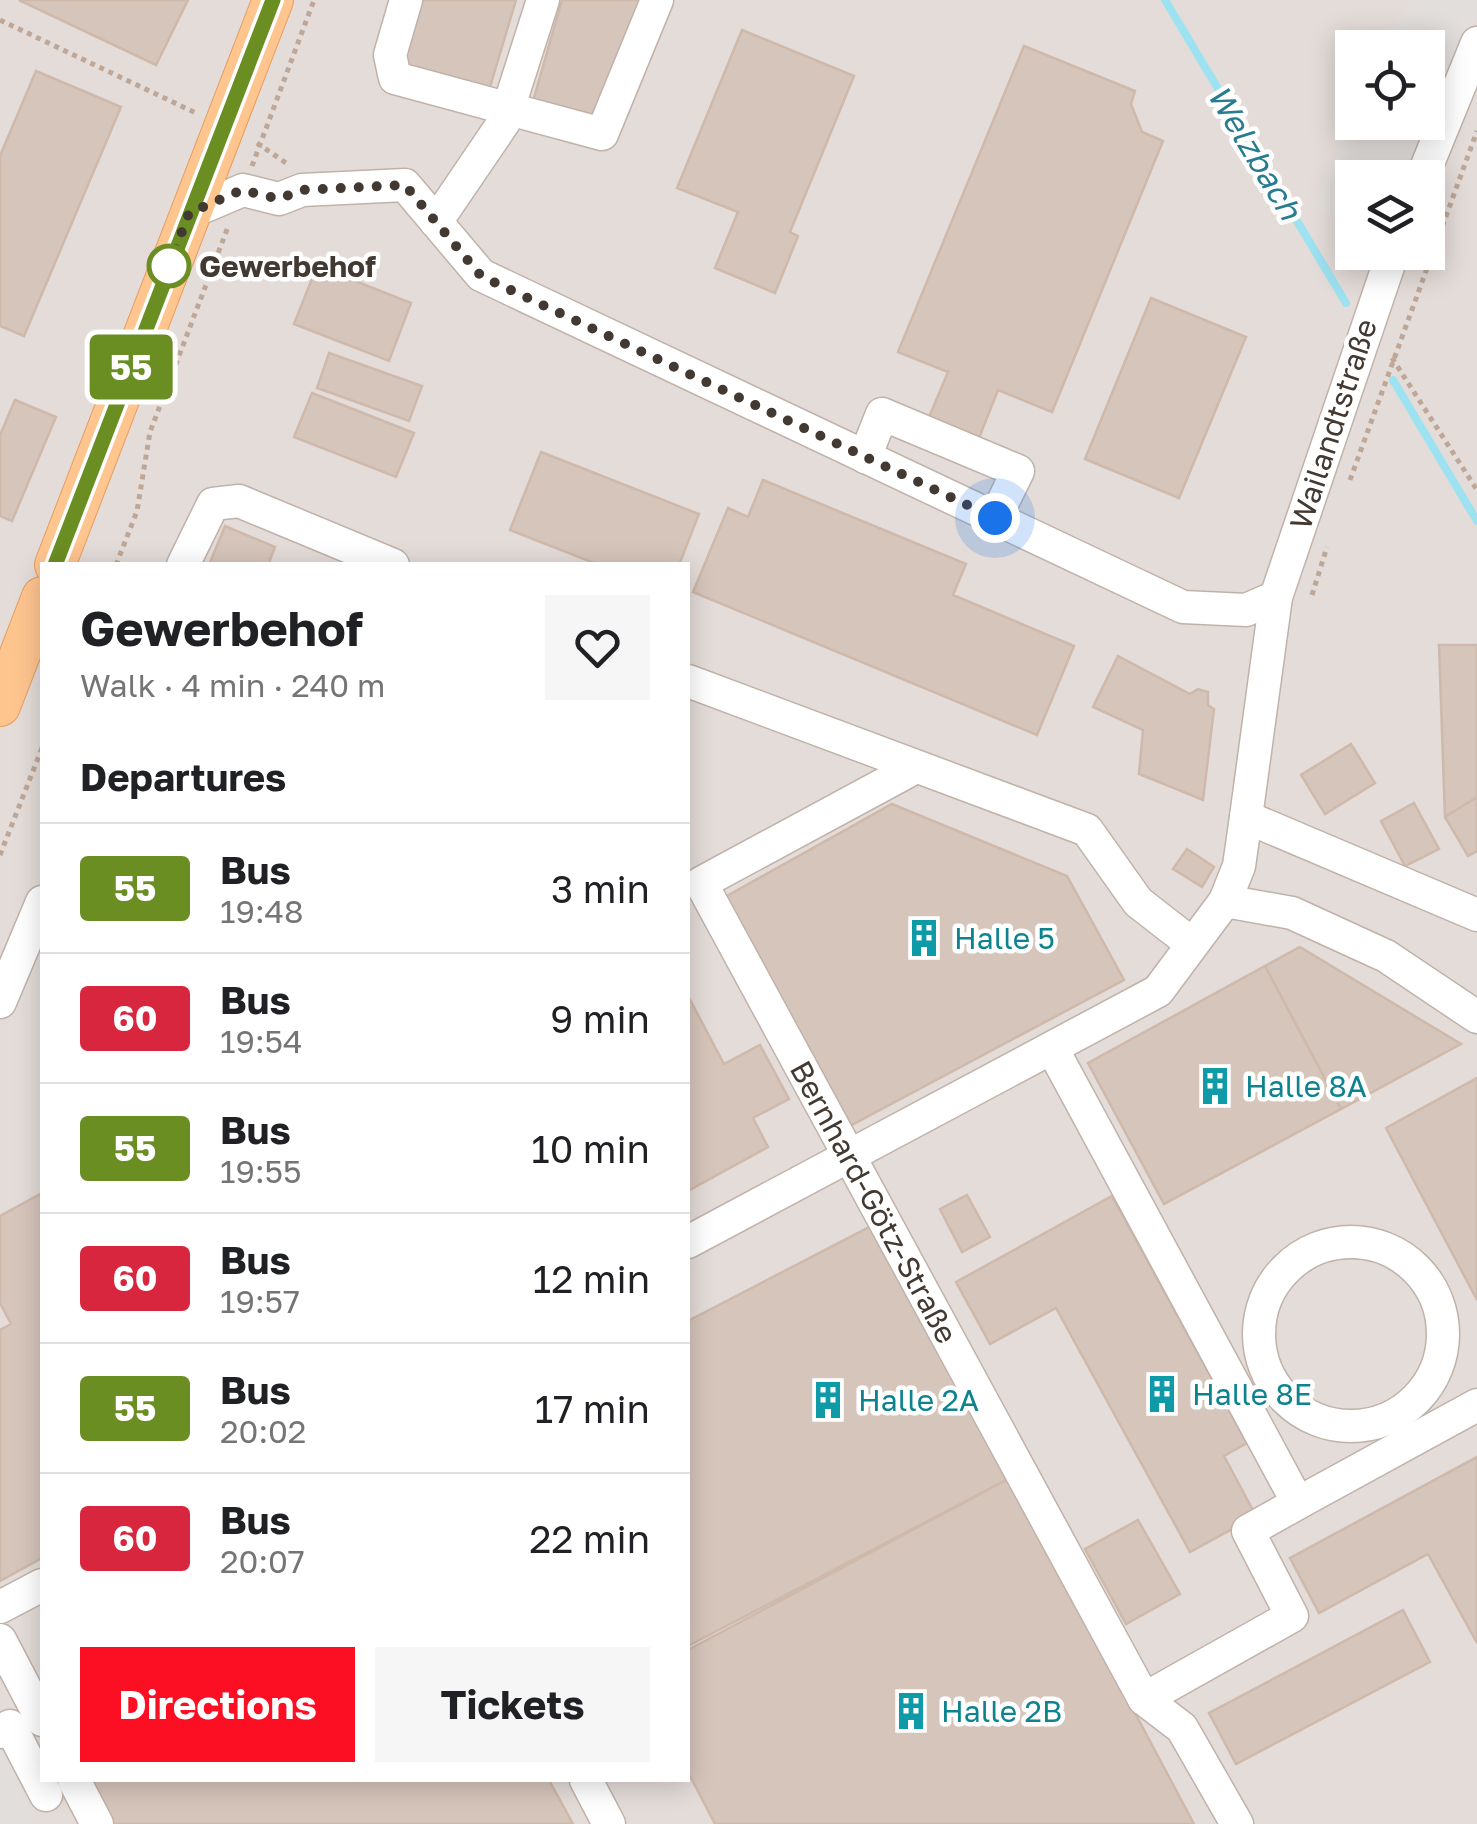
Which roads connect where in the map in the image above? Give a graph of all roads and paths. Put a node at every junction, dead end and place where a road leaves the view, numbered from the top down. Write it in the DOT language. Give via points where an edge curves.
graph roads {
  1 [pos="272,0"];
  2 [pos="406,0"];
  3 [pos="543,0"];
  4 [pos="657,0"];
  5 [pos="0,20"];
  6 [pos="1477,42"];
  7 [pos="508,111"];
  8 [pos="202,116"];
  9 [pos="1477,131"];
  10 [pos="251,140"];
  11 [pos="1429,160"];
  12 [pos="291,194"];
  13 [pos="189,213"];
  14 [pos="436,222"];
  15 [pos="1386,270"];
  16 [pos="1367,319"];
  17 [pos="186,338"];
  18 [pos="1392,358"];
  19 [pos="865,457"];
  20 [pos="1349,482"];
  21 [pos="1477,490"];
  22 [pos="995,518"];
  23 [pos="1330,535"];
  24 [pos="56,562"];
  25 [pos="117,562"];
  26 [pos="184,562"];
  27 [pos="385,562"];
  28 [pos="1312,595"];
  29 [pos="1276,598"];
  30 [pos="40,601"];
  31 [pos="690,682"];
  32 [pos="0,706"];
  33 [pos="40,753"];
  34 [pos="914,768"];
  35 [pos="1246,817"];
  36 [pos="0,855"];
  37 [pos="1225,900"];
  38 [pos="40,907"];
  39 [pos="1477,915"];
  40 [pos="1192,944"];
  41 [pos="0,1002"];
  42 [pos="1477,1016"];
  43 [pos="1052,1048"];
  44 [pos="849,1156"];
  45 [pos="690,1241"];
  46 [pos="1477,1405"];
  47 [pos="1399,1415"];
  48 [pos="1298,1503"];
  49 [pos="40,1586"];
  50 [pos="0,1607"];
  51 [pos="0,1640"];
  52 [pos="1144,1699"];
  53 [pos="40,1716"];
  54 [pos="0,1732"];
  55 [pos="40,1763"];
  56 [pos="587,1782"];
  57 [pos="60,1787"];
  58 [pos="97,1824"];
  59 [pos="609,1824"];
  60 [pos="1237,1824"];
  1 -- 13 [label="main road"];
  2 -- 7 [label="street" via="390,56 395,78"];
  3 -- 7 [label="street"];
  4 -- 7 [label="street" via="602,134"];
  5 -- 8 [label="path"];
  6 -- 11 [label="street"];
  7 -- 14 [label="street"];
  9 -- 18 [label="path"];
  10 -- 12 [label="path" via="291,167"];
  12 -- 13 [label="street" via="242,190"];
  12 -- 14 [label="street" via="405,185"];
  13 -- 24 [label="main road"];
  14 -- 19 [label="street" via="481,276"];
  15 -- 16 [label="street, Wailandtstraße"];
  16 -- 18 [label="path"];
  16 -- 29 [label="street, Wailandtstraße"];
  17 -- 25 [label="path" via="150,432 137,511"];
  18 -- 20 [label="path"];
  18 -- 21 [label="path"];
  19 -- 22 [label="street"];
  19 -- 22 [label="street" via="882,414 1018,471"];
  22 -- 29 [label="street" via="1183,608 1246,610"];
  23 -- 28 [label="path"];
  26 -- 27 [label="street" via="213,504 239,501"];
  29 -- 35 [label="street, Wailandtstraße"];
  30 -- 32 [label="main road"];
  31 -- 34 [label="street"];
  33 -- 36 [label="path"];
  34 -- 40 [label="street" via="1087,830 1138,902"];
  34 -- 44 [label="street, Bernhard-Götz-Straße" via="700,882"];
  35 -- 37 [label="street, Wailandtstraße" via="1239,866"];
  35 -- 39 [label="street"];
  37 -- 40 [label="street, Wailandtstraße"];
  37 -- 42 [label="street" via="1292,913 1339,934 1386,956"];
  38 -- 41 [label="street"];
  40 -- 43 [label="street, Wailandtstraße" via="1158,991"];
  43 -- 44 [label="street, Wailandtstraße"];
  43 -- 48 [label="street"];
  44 -- 45 [label="street, Wailandtstraße"];
  44 -- 52 [label="street, Bernhard-Götz-Straße"];
  46 -- 48 [label="street"];
  47 -- 47 [label="street" via="1433,1382 1446,1332 1425,1274 1376,1242 1318,1246 1274,1281 1258,1329 1267,1376 1302,1414 1352,1428"];
  48 -- 52 [label="street" via="1248,1531 1292,1616"];
  49 -- 50 [label="street"];
  51 -- 53 [label="street"];
  52 -- 60 [label="street, Bernhard-Götz-Straße" via="1182,1728"];
  54 -- 55 [label="street" via="10,1726"];
  56 -- 59 [label="street"];
  57 -- 58 [label="street"];
}
